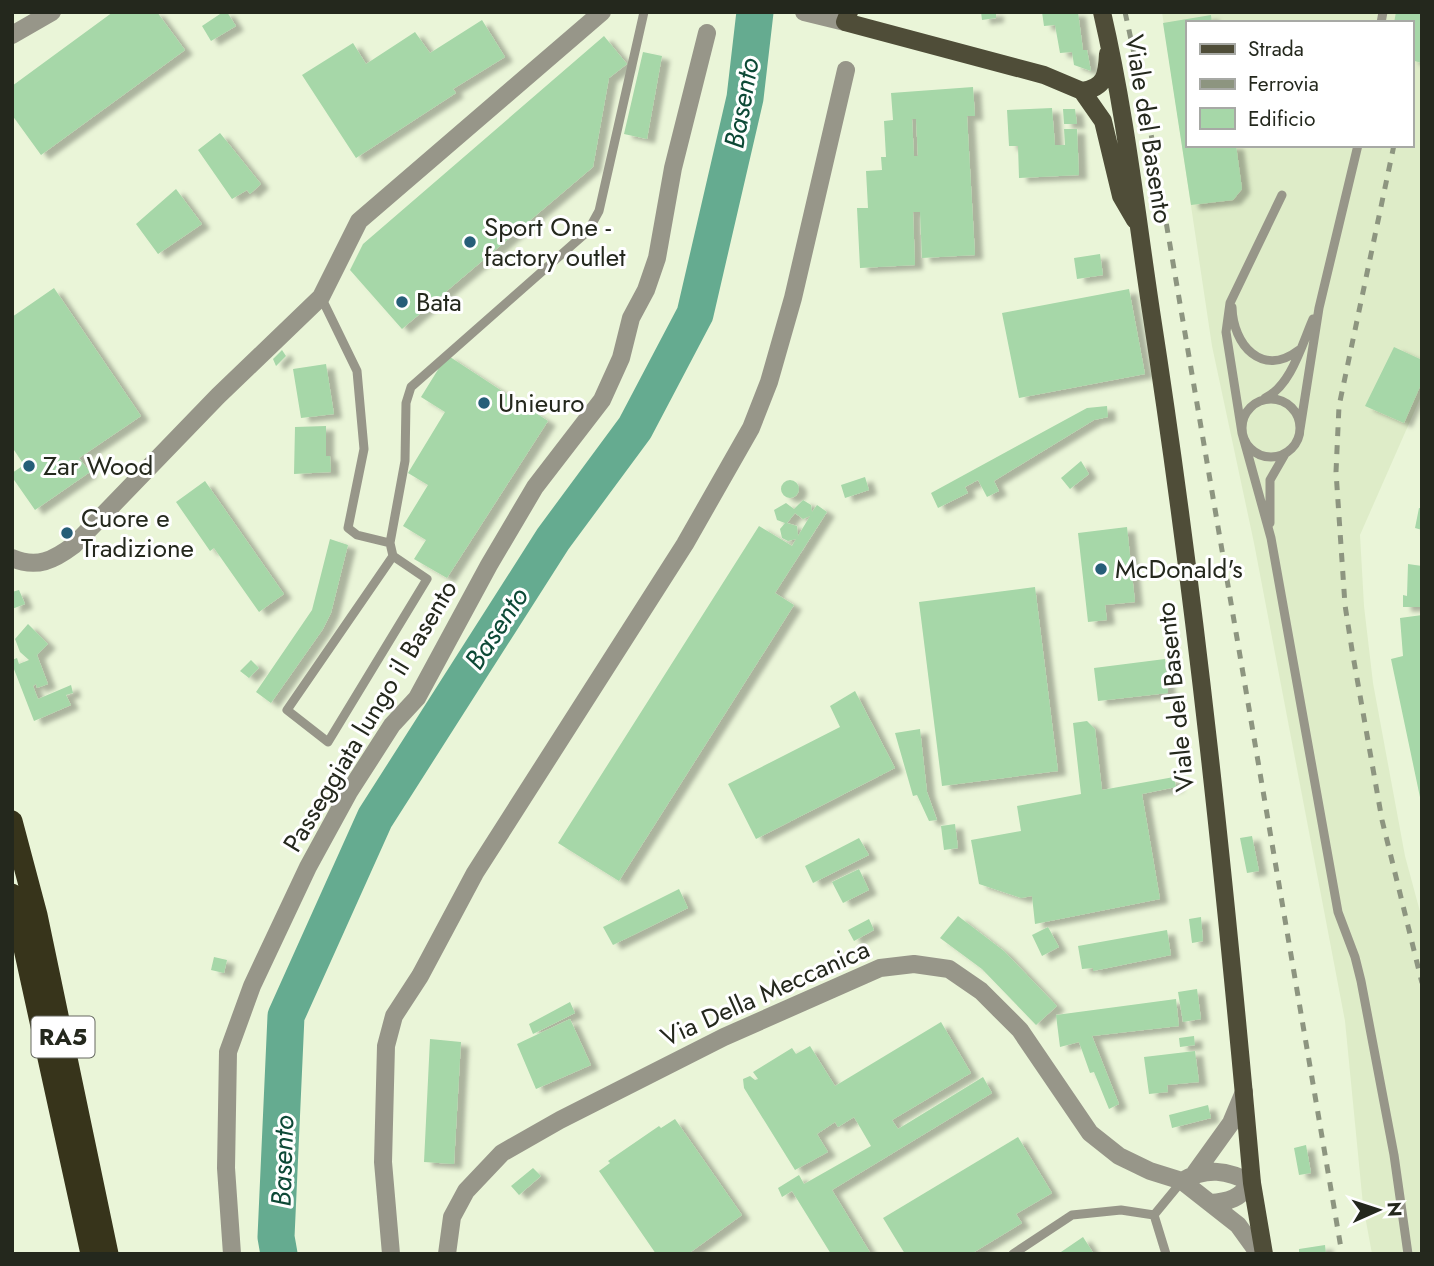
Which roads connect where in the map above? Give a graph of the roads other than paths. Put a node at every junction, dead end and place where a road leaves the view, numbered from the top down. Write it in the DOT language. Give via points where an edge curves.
graph roads {
  1 [pos="52,12"];
  2 [pos="602,12"];
  3 [pos="644,12"];
  4 [pos="804,12"];
  5 [pos="1102,12"];
  6 [pos="847,17"];
  7 [pos="707,33"];
  8 [pos="12,36"];
  9 [pos="1109,40"];
  10 [pos="846,70"];
  11 [pos="1082,91"];
  12 [pos="1357,147"];
  13 [pos="1282,195"];
  14 [pos="1138,226"];
  15 [pos="1238,285"];
  16 [pos="321,296"];
  17 [pos="1319,308"];
  18 [pos="1299,350"];
  19 [pos="1260,401"];
  20 [pos="1300,429"];
  21 [pos="1242,433"];
  22 [pos="1286,452"];
  23 [pos="1271,538"];
  24 [pos="390,543"];
  25 [pos="393,556"];
  26 [pos="12,558"];
  27 [pos="12,821"];
  28 [pos="12,894"];
  29 [pos="1244,1092"];
  30 [pos="1189,1177"];
  31 [pos="1252,1183"];
  32 [pos="1210,1203"];
  33 [pos="1154,1215"];
  34 [pos="392,1253"];
  35 [pos="91,1254"];
  36 [pos="108,1254"];
  37 [pos="232,1254"];
  38 [pos="447,1254"];
  39 [pos="1013,1254"];
  40 [pos="1166,1254"];
  41 [pos="1261,1254"];
  42 [pos="1408,1254"];
  1 -- 8 [label="street"];
  2 -- 16 [label="street" via="359,221"];
  3 -- 24 [label="lane" via="599,211 588,231 411,387 406,403 405,461"];
  4 -- 6 [label="street"];
  5 -- 9 [label="main road, Viale del Basento"];
  6 -- 11 [label="main road" via="1044,75"];
  7 -- 37 [label="street, Passeggiata lungo il Basento" via="673,168 657,258 602,400 535,487 417,698 392,724 349,792 252,986 228,1052 226,1168"];
  9 -- 11 [label="main road" via="1102,84"];
  9 -- 14 [label="main road, Viale del Basento" via="1130,151"];
  10 -- 34 [label="street" via="793,298 751,428 685,544 474,873 394,1016 386,1046 383,1162"];
  11 -- 14 [label="main road" via="1103,121 1121,196"];
  12 -- 17 [label="lane"];
  13 -- 15 [label="lane"];
  14 -- 29 [label="main road, Viale del Basento" via="1181,502"];
  15 -- 18 [label="lane" via="1233,317 1246,350 1269,360"];
  15 -- 21 [label="lane" via="1226,332"];
  16 -- 24 [label="lane" via="357,370 364,449 348,528"];
  16 -- 26 [label="street" via="74,545 52,561 33,564"];
  17 -- 18 [label="lane"];
  17 -- 20 [label="lane"];
  18 -- 19 [label="lane" via="1278,390"];
  19 -- 20 [label="lane" via="1287,404"];
  19 -- 21 [label="lane" via="1246,414"];
  20 -- 22 [label="lane"];
  21 -- 22 [label="lane" via="1259,454"];
  21 -- 23 [label="lane"];
  22 -- 23 [label="lane" via="1270,480"];
  23 -- 42 [label="lane" via="1338,912 1361,981"];
  24 -- 25 [label="lane"];
  25 -- 25 [label="lane" via="287,710 328,742 427,579"];
  27 -- 36 [label="highway, RA5" via="37,915"];
  28 -- 35 [label="highway, RA5"];
  29 -- 30 [label="street" via="1231,1124"];
  29 -- 31 [label="main road, Viale del Basento"];
  30 -- 31 [label="street" via="1218,1170"];
  30 -- 32 [label="street"];
  30 -- 33 [label="lane"];
  30 -- 38 [label="street, Via Della Meccanica" via="1150,1171 1119,1156 1090,1133 1020,1030 981,991 949,969 891,966 724,1037 502,1153 466,1191 452,1217"];
  31 -- 32 [label="street" via="1241,1196"];
  31 -- 41 [label="main road, Viale del Basento"];
  32 -- 41 [label="street" via="1238,1225"];
  33 -- 39 [label="lane" via="1121,1210 1072,1215"];
  33 -- 40 [label="lane"];
}
